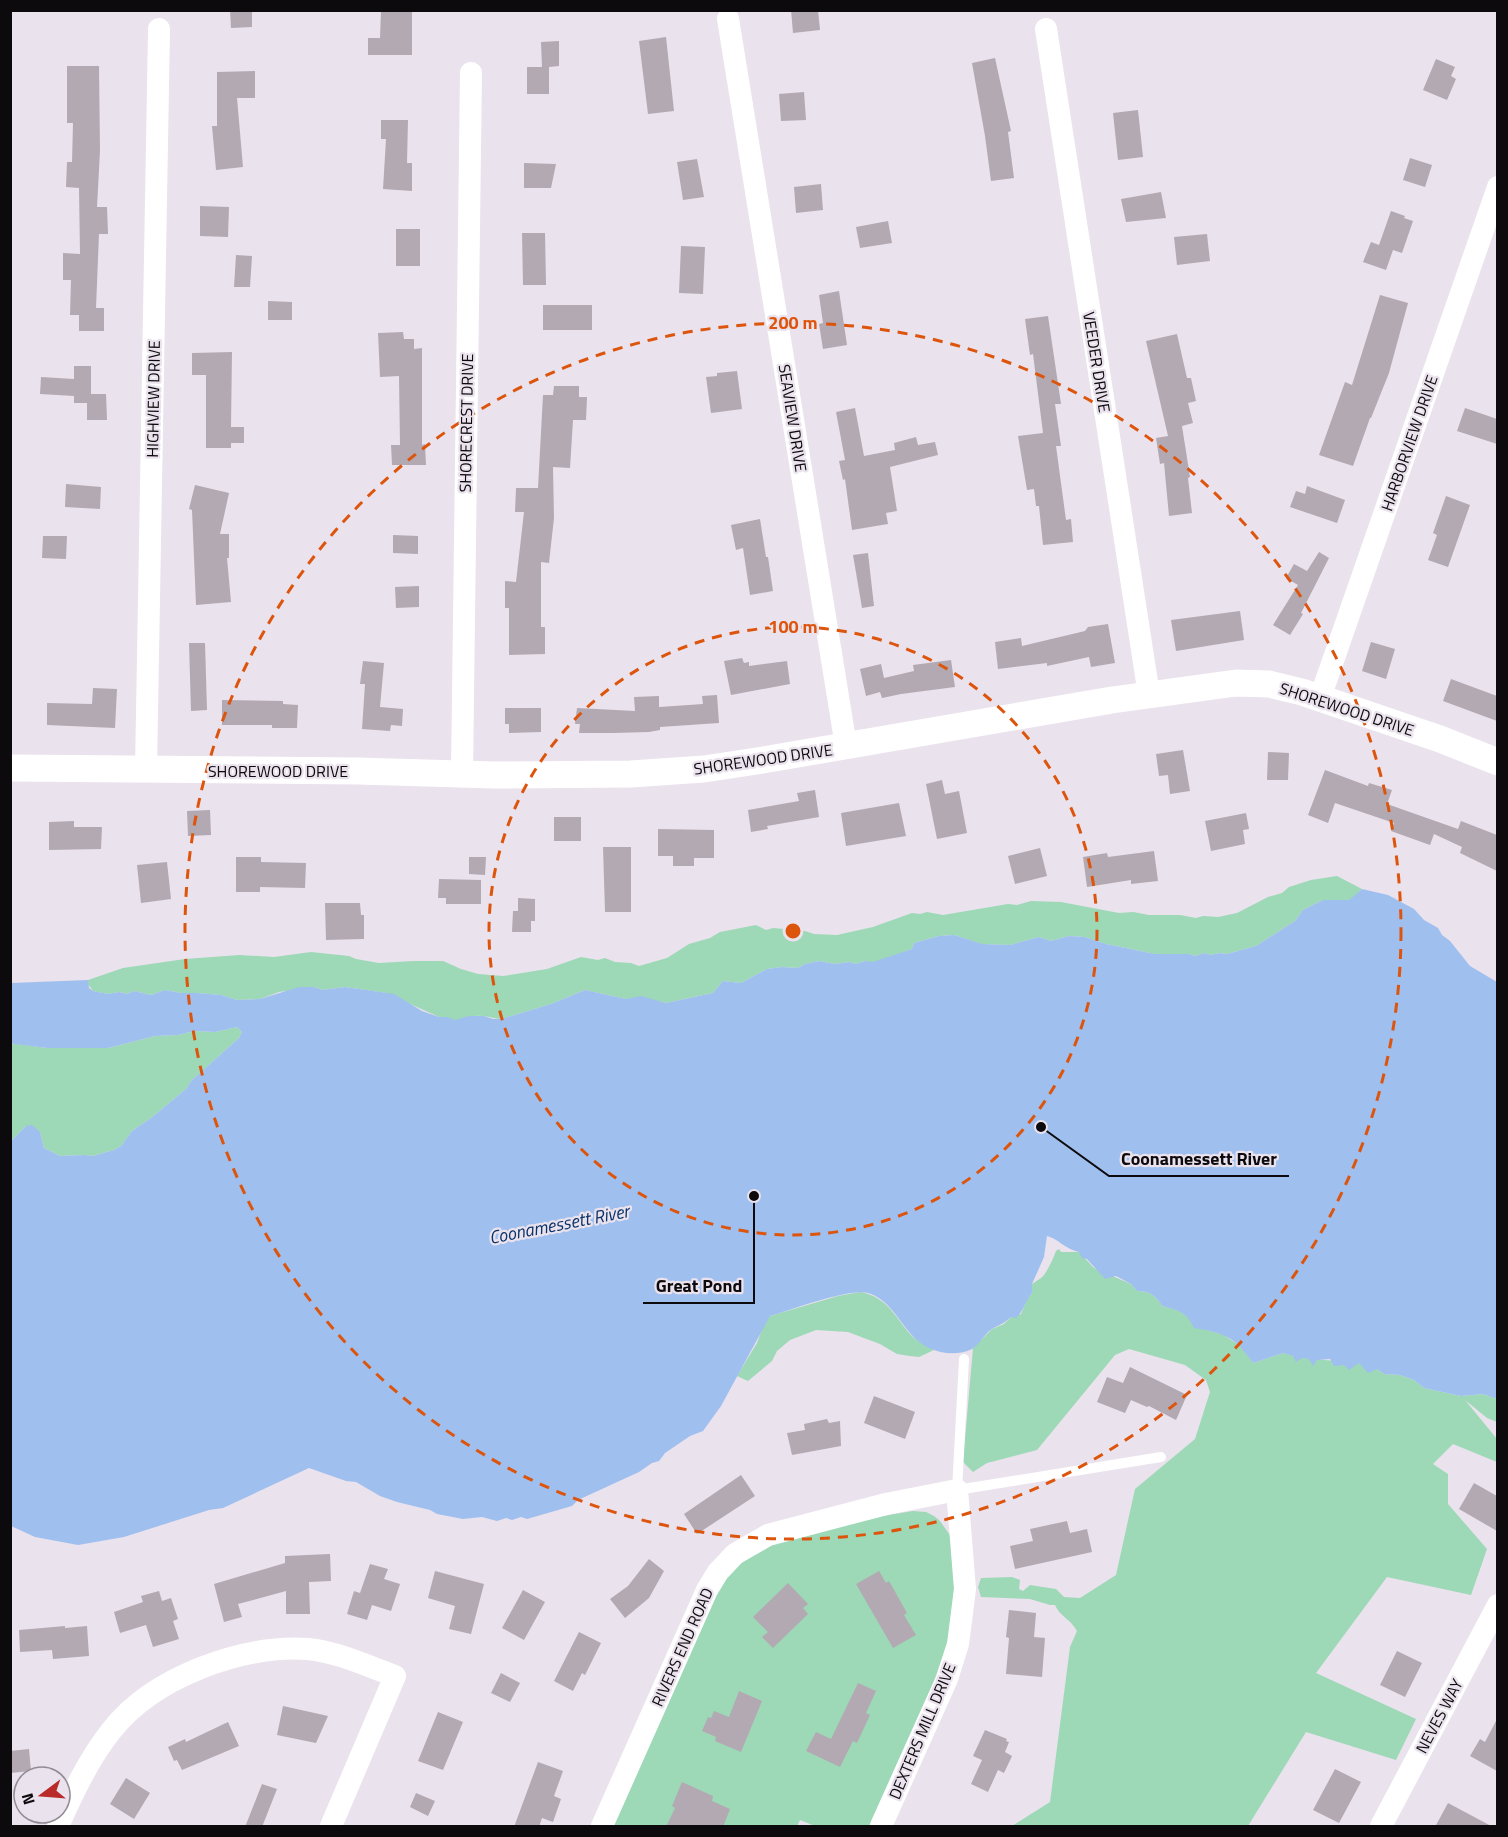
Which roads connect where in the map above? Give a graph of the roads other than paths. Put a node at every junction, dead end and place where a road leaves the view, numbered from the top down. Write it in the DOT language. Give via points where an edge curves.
graph roads {
  1 [pos="728,19"];
  2 [pos="159,29"];
  3 [pos="1046,29"];
  4 [pos="471,73"];
  5 [pos="1497,187"];
  6 [pos="1149,695"];
  7 [pos="1320,698"];
  8 [pos="846,746"];
  9 [pos="1497,762"];
  10 [pos="10,768"];
  11 [pos="146,770"];
  12 [pos="462,774"];
  13 [pos="964,1359"];
  14 [pos="1161,1457"];
  15 [pos="957,1490"];
  16 [pos="1497,1605"];
  17 [pos="58,1827"];
  18 [pos="331,1827"];
  19 [pos="602,1827"];
  20 [pos="880,1827"];
  21 [pos="1381,1827"];
  1 -- 8 [label="street, SEAVIEW DRIVE"];
  2 -- 11 [label="street, HIGHVIEW DRIVE"];
  3 -- 6 [label="street, VEEDER DRIVE"];
  4 -- 12 [label="street, SHORECREST DRIVE"];
  5 -- 7 [label="street, HARBORVIEW DRIVE"];
  6 -- 7 [label="street, SHOREWOOD DRIVE" via="1191,688 1269,684"];
  6 -- 8 [label="street, SHOREWOOD DRIVE"];
  7 -- 9 [label="street, SHOREWOOD DRIVE"];
  8 -- 12 [label="street, SHOREWOOD DRIVE" via="704,769 652,773"];
  10 -- 11 [label="street, SHOREWOOD DRIVE"];
  11 -- 12 [label="street, SHOREWOOD DRIVE"];
  13 -- 15 [label="lane"];
  14 -- 15 [label="lane"];
  15 -- 19 [label="street, RIVERS END ROAD" via="778,1532 752,1543 728,1561 707,1590"];
  15 -- 20 [label="street, DEXTERS MILL DRIVE" via="965,1589 958,1644 947,1679"];
  16 -- 21 [label="street, NEVES WAY"];
  17 -- 18 [label="street" via="84,1769 112,1729 136,1706 173,1680 202,1667 236,1656 309,1649 395,1676"];
}
